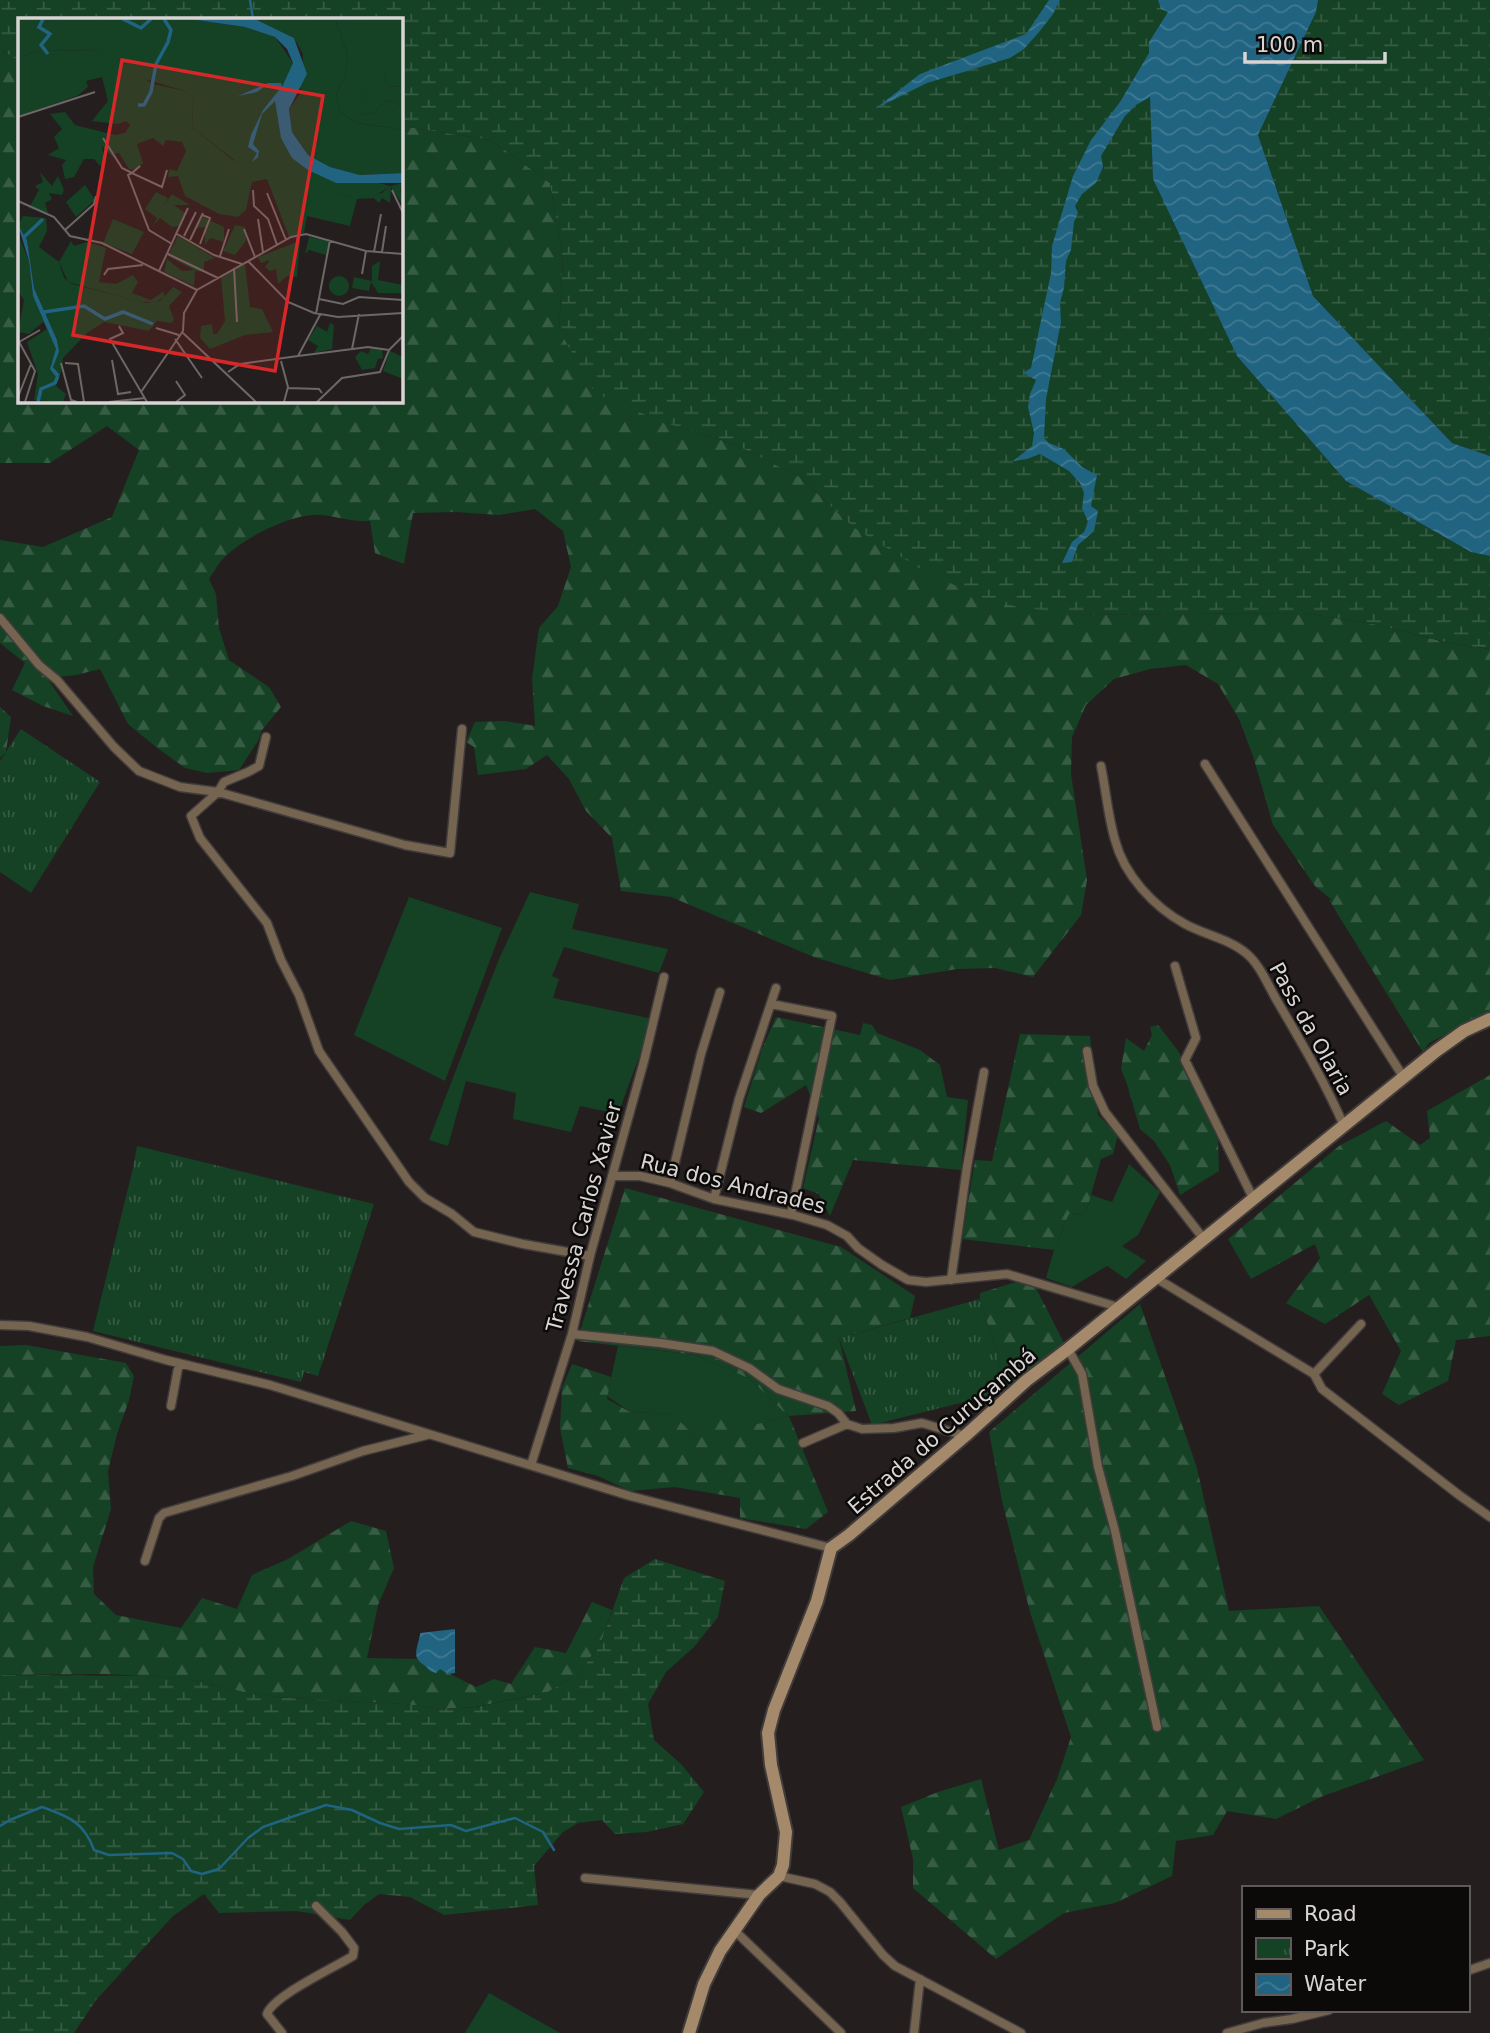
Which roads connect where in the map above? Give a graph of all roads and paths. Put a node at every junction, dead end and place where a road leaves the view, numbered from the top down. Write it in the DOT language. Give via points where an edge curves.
graph roads {
  1 [pos="0,618"];
  2 [pos="462,729"];
  3 [pos="266,737"];
  4 [pos="1205,764"];
  5 [pos="1101,766"];
  6 [pos="218,792"];
  7 [pos="1175,966"];
  8 [pos="664,977"];
  9 [pos="776,988"];
  10 [pos="720,992"];
  11 [pos="771,1004"];
  12 [pos="1490,1019"];
  13 [pos="1087,1051"];
  14 [pos="984,1072"];
  15 [pos="1404,1078"];
  16 [pos="1344,1126"];
  17 [pos="612,1176"];
  18 [pos="670,1183"];
  19 [pos="1254,1198"];
  20 [pos="714,1199"];
  21 [pos="791,1214"];
  22 [pos="1203,1238"];
  23 [pos="590,1256"];
  24 [pos="1156,1278"];
  25 [pos="951,1280"];
  26 [pos="1118,1307"];
  27 [pos="1361,1324"];
  28 [pos="0,1325"];
  29 [pos="572,1334"];
  30 [pos="1068,1349"];
  31 [pos="179,1363"];
  32 [pos="1314,1374"];
  33 [pos="171,1406"];
  34 [pos="847,1424"];
  35 [pos="427,1435"];
  36 [pos="965,1436"];
  37 [pos="803,1443"];
  38 [pos="531,1465"];
  39 [pos="1490,1517"];
  40 [pos="831,1548"];
  41 [pos="145,1561"];
  42 [pos="1157,1727"];
  43 [pos="779,1876"];
  44 [pos="585,1878"];
  45 [pos="759,1895"];
  46 [pos="316,1906"];
  47 [pos="734,1930"];
  48 [pos="1490,1963"];
  49 [pos="1469,1970"];
  50 [pos="920,1979"];
  51 [pos="1321,2012"];
  52 [pos="282,2033"];
  53 [pos="689,2033"];
  54 [pos="841,2033"];
  55 [pos="914,2033"];
  56 [pos="1021,2033"];
  57 [pos="1227,2033"];
  1 -- 6 [label="street" via="139,771 180,787"];
  2 -- 6 [label="street" via="450,853 405,845"];
  3 -- 6 [label="street" via="259,766 224,782"];
  4 -- 15 [label="street"];
  5 -- 16 [label="street, Pass da Olaria" via="1115,841 1131,875 1183,923 1248,954 1305,1048"];
  6 -- 23 [label="street" via="191,816 200,838 267,923 319,1051 408,1182 474,1232"];
  7 -- 19 [label="street" via="1196,1038 1185,1060"];
  8 -- 17 [label="street, Travessa Carlos Xavier"];
  9 -- 11 [label="street"];
  10 -- 18 [label="street"];
  11 -- 20 [label="street" via="739,1099"];
  11 -- 21 [label="street" via="832,1016"];
  12 -- 15 [label="street, Estrada do Curuçambá" via="1464,1031"];
  13 -- 22 [label="street" via="1093,1086 1105,1112"];
  14 -- 25 [label="street"];
  15 -- 16 [label="street, Estrada do Curuçambá"];
  16 -- 19 [label="street, Estrada do Curuçambá"];
  17 -- 18 [label="street, Rua dos Andrades"];
  17 -- 23 [label="street, Travessa Carlos Xavier"];
  18 -- 20 [label="street, Rua dos Andrades"];
  19 -- 22 [label="street, Estrada do Curuçambá"];
  20 -- 21 [label="street, Rua dos Andrades"];
  21 -- 25 [label="street, Rua dos Andrades" via="847,1236 908,1280"];
  22 -- 24 [label="street, Estrada do Curuçambá"];
  23 -- 29 [label="street, Travessa Carlos Xavier"];
  24 -- 26 [label="street, Estrada do Curuçambá"];
  24 -- 32 [label="street"];
  25 -- 26 [label="street, Rua dos Andrades" via="1007,1275"];
  26 -- 30 [label="street, Estrada do Curuçambá"];
  27 -- 32 [label="street"];
  28 -- 31 [label="street" via="87,1337"];
  29 -- 34 [label="street" via="712,1351 749,1367 778,1389 828,1406"];
  29 -- 38 [label="street, Travessa Carlos Xavier"];
  30 -- 36 [label="street, Estrada do Curuçambá"];
  30 -- 42 [label="street" via="1082,1374 1098,1467"];
  31 -- 33 [label="street"];
  31 -- 35 [label="street" via="270,1385"];
  32 -- 39 [label="street" via="1322,1389"];
  34 -- 36 [label="street" via="873,1430 922,1423"];
  34 -- 37 [label="street"];
  35 -- 38 [label="street"];
  35 -- 41 [label="street" via="164,1513"];
  36 -- 40 [label="street, Estrada do Curuçambá"];
  38 -- 40 [label="street"];
  40 -- 43 [label="street" via="817,1601 768,1733 786,1832"];
  43 -- 45 [label="street"];
  43 -- 50 [label="street" via="830,1892 883,1955"];
  44 -- 45 [label="street"];
  45 -- 47 [label="street"];
  46 -- 52 [label="street" via="354,1948 353,1956 269,2008 267,2014"];
  47 -- 53 [label="street" via="704,1984"];
  47 -- 54 [label="street"];
  48 -- 49 [label="street"];
  50 -- 55 [label="street"];
  50 -- 56 [label="street"];
  51 -- 57 [label="street"];
}
